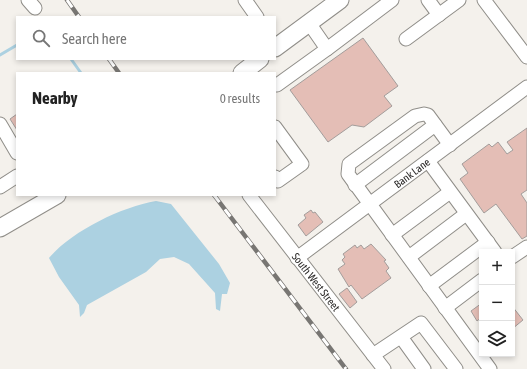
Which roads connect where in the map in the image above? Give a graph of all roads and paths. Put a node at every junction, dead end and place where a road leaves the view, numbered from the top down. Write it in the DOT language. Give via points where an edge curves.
graph roads {
  1 [pos="245,0"];
  2 [pos="340,0"];
  3 [pos="392,0"];
  4 [pos="428,0"];
  5 [pos="459,0"];
  6 [pos="484,0"];
  7 [pos="439,14"];
  8 [pos="256,16"];
  9 [pos="309,23"];
  10 [pos="406,39"];
  11 [pos="276,46"];
  12 [pos="328,49"];
  13 [pos="527,57"];
  14 [pos="259,60"];
  15 [pos="243,72"];
  16 [pos="277,85"];
  17 [pos="527,87"];
  18 [pos="0,124"];
  19 [pos="435,125"];
  20 [pos="276,128"];
  21 [pos="450,145"];
  22 [pos="16,151"];
  23 [pos="428,161"];
  24 [pos="16,177"];
  25 [pos="276,178"];
  26 [pos="355,185"];
  27 [pos="0,187"];
  28 [pos="450,192"];
  29 [pos="54,196"];
  30 [pos="250,196"];
  31 [pos="370,204"];
  32 [pos="466,214"];
  33 [pos="0,228"];
  34 [pos="392,235"];
  35 [pos="491,247"];
  36 [pos="527,247"];
  37 [pos="515,255"];
  38 [pos="408,257"];
  39 [pos="297,258"];
  40 [pos="479,282"];
  41 [pos="429,286"];
  42 [pos="446,308"];
  43 [pos="401,337"];
  44 [pos="373,355"];
  45 [pos="384,369"];
  46 [pos="424,369"];
  47 [pos="456,369"];
  48 [pos="490,369"];
  1 -- 8 [label="street"];
  2 -- 9 [label="main road"];
  3 -- 12 [label="street"];
  4 -- 7 [label="street"];
  5 -- 7 [label="street"];
  6 -- 13 [label="street"];
  7 -- 10 [label="street"];
  9 -- 11 [label="main road"];
  9 -- 12 [label="street"];
  12 -- 16 [label="street"];
  14 -- 15 [label="main road"];
  17 -- 21 [label="street, Bank Lane"];
  18 -- 22 [label="street"];
  19 -- 21 [label="street"];
  19 -- 26 [label="street"];
  19 -- 26 [label="street" via="428,115 415,116 349,164 348,174"];
  20 -- 25 [label="street" via="302,164 278,181"];
  21 -- 23 [label="street, Bank Lane"];
  23 -- 28 [label="street"];
  23 -- 31 [label="street, Bank Lane"];
  24 -- 27 [label="street"];
  26 -- 31 [label="street"];
  28 -- 32 [label="street"];
  28 -- 34 [label="street"];
  29 -- 33 [label="main road"];
  30 -- 39 [label="street, South West Street"];
  31 -- 34 [label="street"];
  31 -- 39 [label="street, Bank Lane"];
  32 -- 35 [label="street"];
  32 -- 38 [label="street"];
  34 -- 38 [label="street"];
  35 -- 41 [label="street"];
  36 -- 37 [label="street"];
  38 -- 41 [label="street"];
  39 -- 44 [label="street, South West Street"];
  40 -- 42 [label="street"];
  41 -- 42 [label="street"];
  42 -- 48 [label="street"];
  43 -- 44 [label="street"];
  43 -- 46 [label="street"];
  43 -- 47 [label="street" via="421,323"];
  44 -- 45 [label="street, South West Street"];
}
